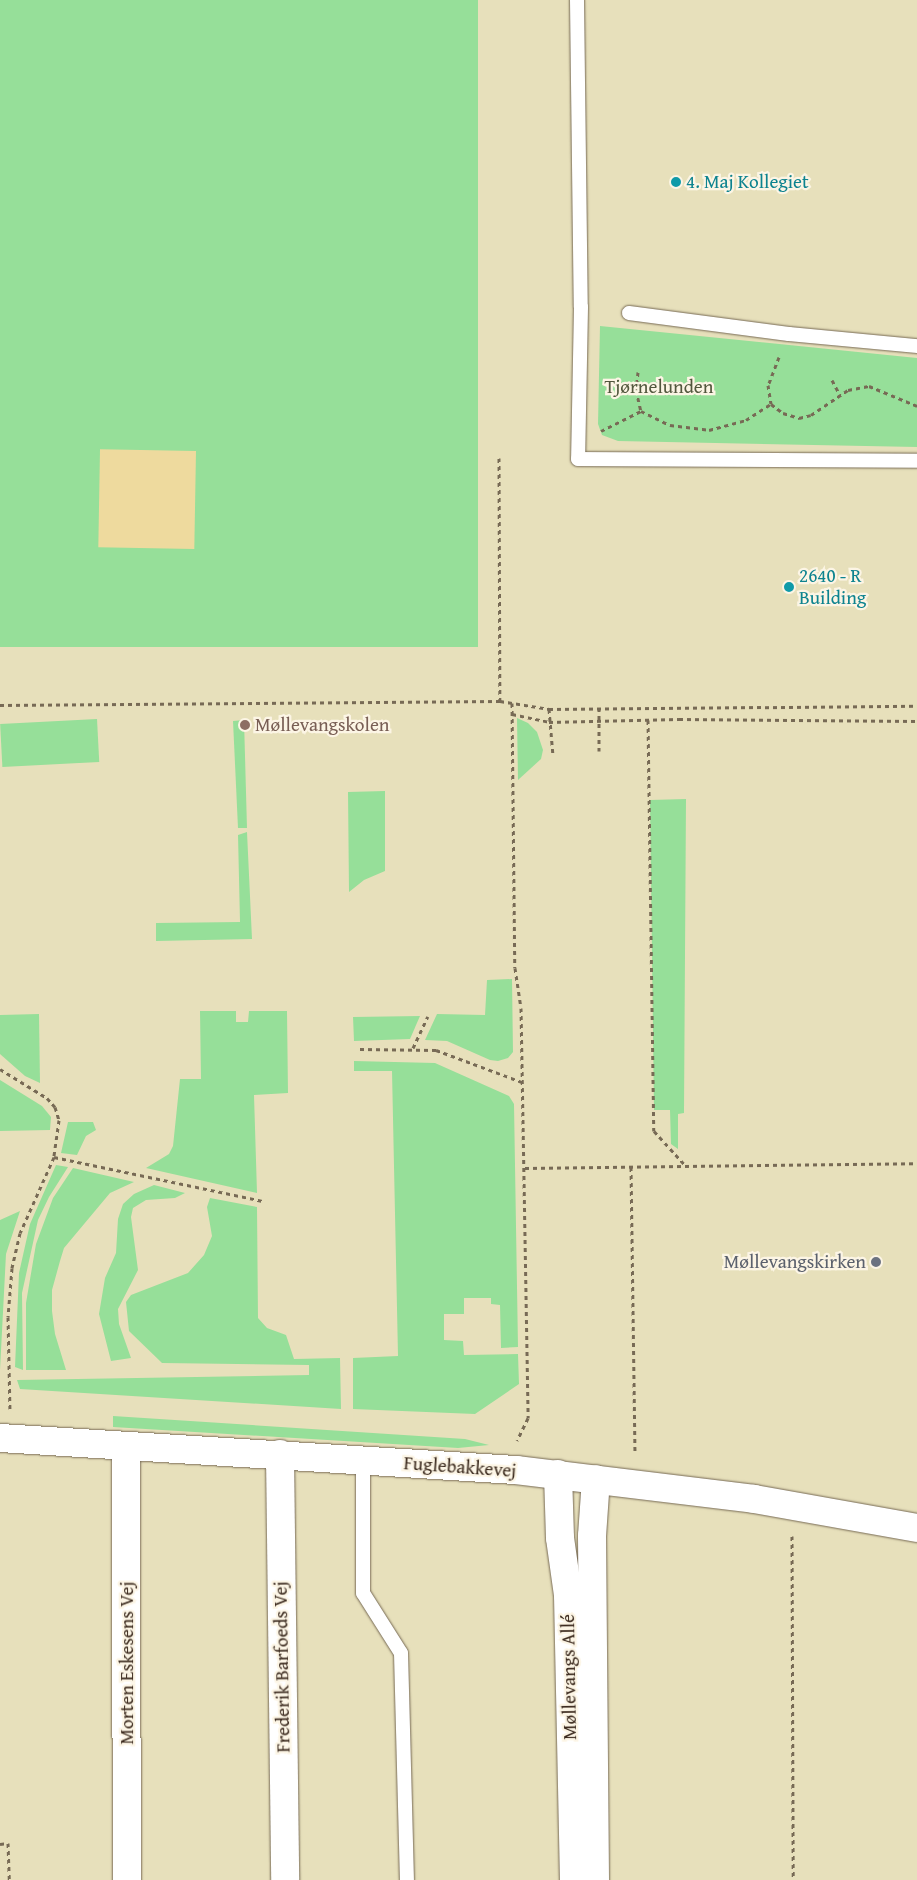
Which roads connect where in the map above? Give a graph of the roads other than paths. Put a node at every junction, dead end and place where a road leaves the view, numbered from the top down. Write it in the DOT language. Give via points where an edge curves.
graph roads {
  1 [pos="577,0"];
  2 [pos="629,314"];
  3 [pos="917,346"];
  4 [pos="917,462"];
  5 [pos="6,1439"];
  6 [pos="126,1446"];
  7 [pos="280,1454"];
  8 [pos="363,1460"];
  9 [pos="558,1474"];
  10 [pos="596,1480"];
  11 [pos="917,1528"];
  12 [pos="127,1880"];
  13 [pos="285,1880"];
  14 [pos="407,1880"];
  15 [pos="574,1880"];
  16 [pos="595,1880"];
  1 -- 4 [label="lane" via="581,307 578,459"];
  2 -- 3 [label="lane"];
  5 -- 6 [label="street, Fuglebakkevej"];
  6 -- 7 [label="street, Fuglebakkevej"];
  6 -- 12 [label="street, Morten Eskesens Vej"];
  7 -- 8 [label="street, Fuglebakkevej"];
  7 -- 13 [label="street, Frederik Barfoeds Vej"];
  8 -- 9 [label="street, Fuglebakkevej"];
  8 -- 14 [label="lane" via="364,1593 402,1653"];
  9 -- 10 [label="street, Fuglebakkevej"];
  9 -- 15 [label="street, Møllevangs Allé" via="560,1538 568,1595"];
  10 -- 11 [label="street, Fuglebakkevej" via="792,1506"];
  10 -- 16 [label="street, Møllevangs Allé" via="592,1536"];
}
